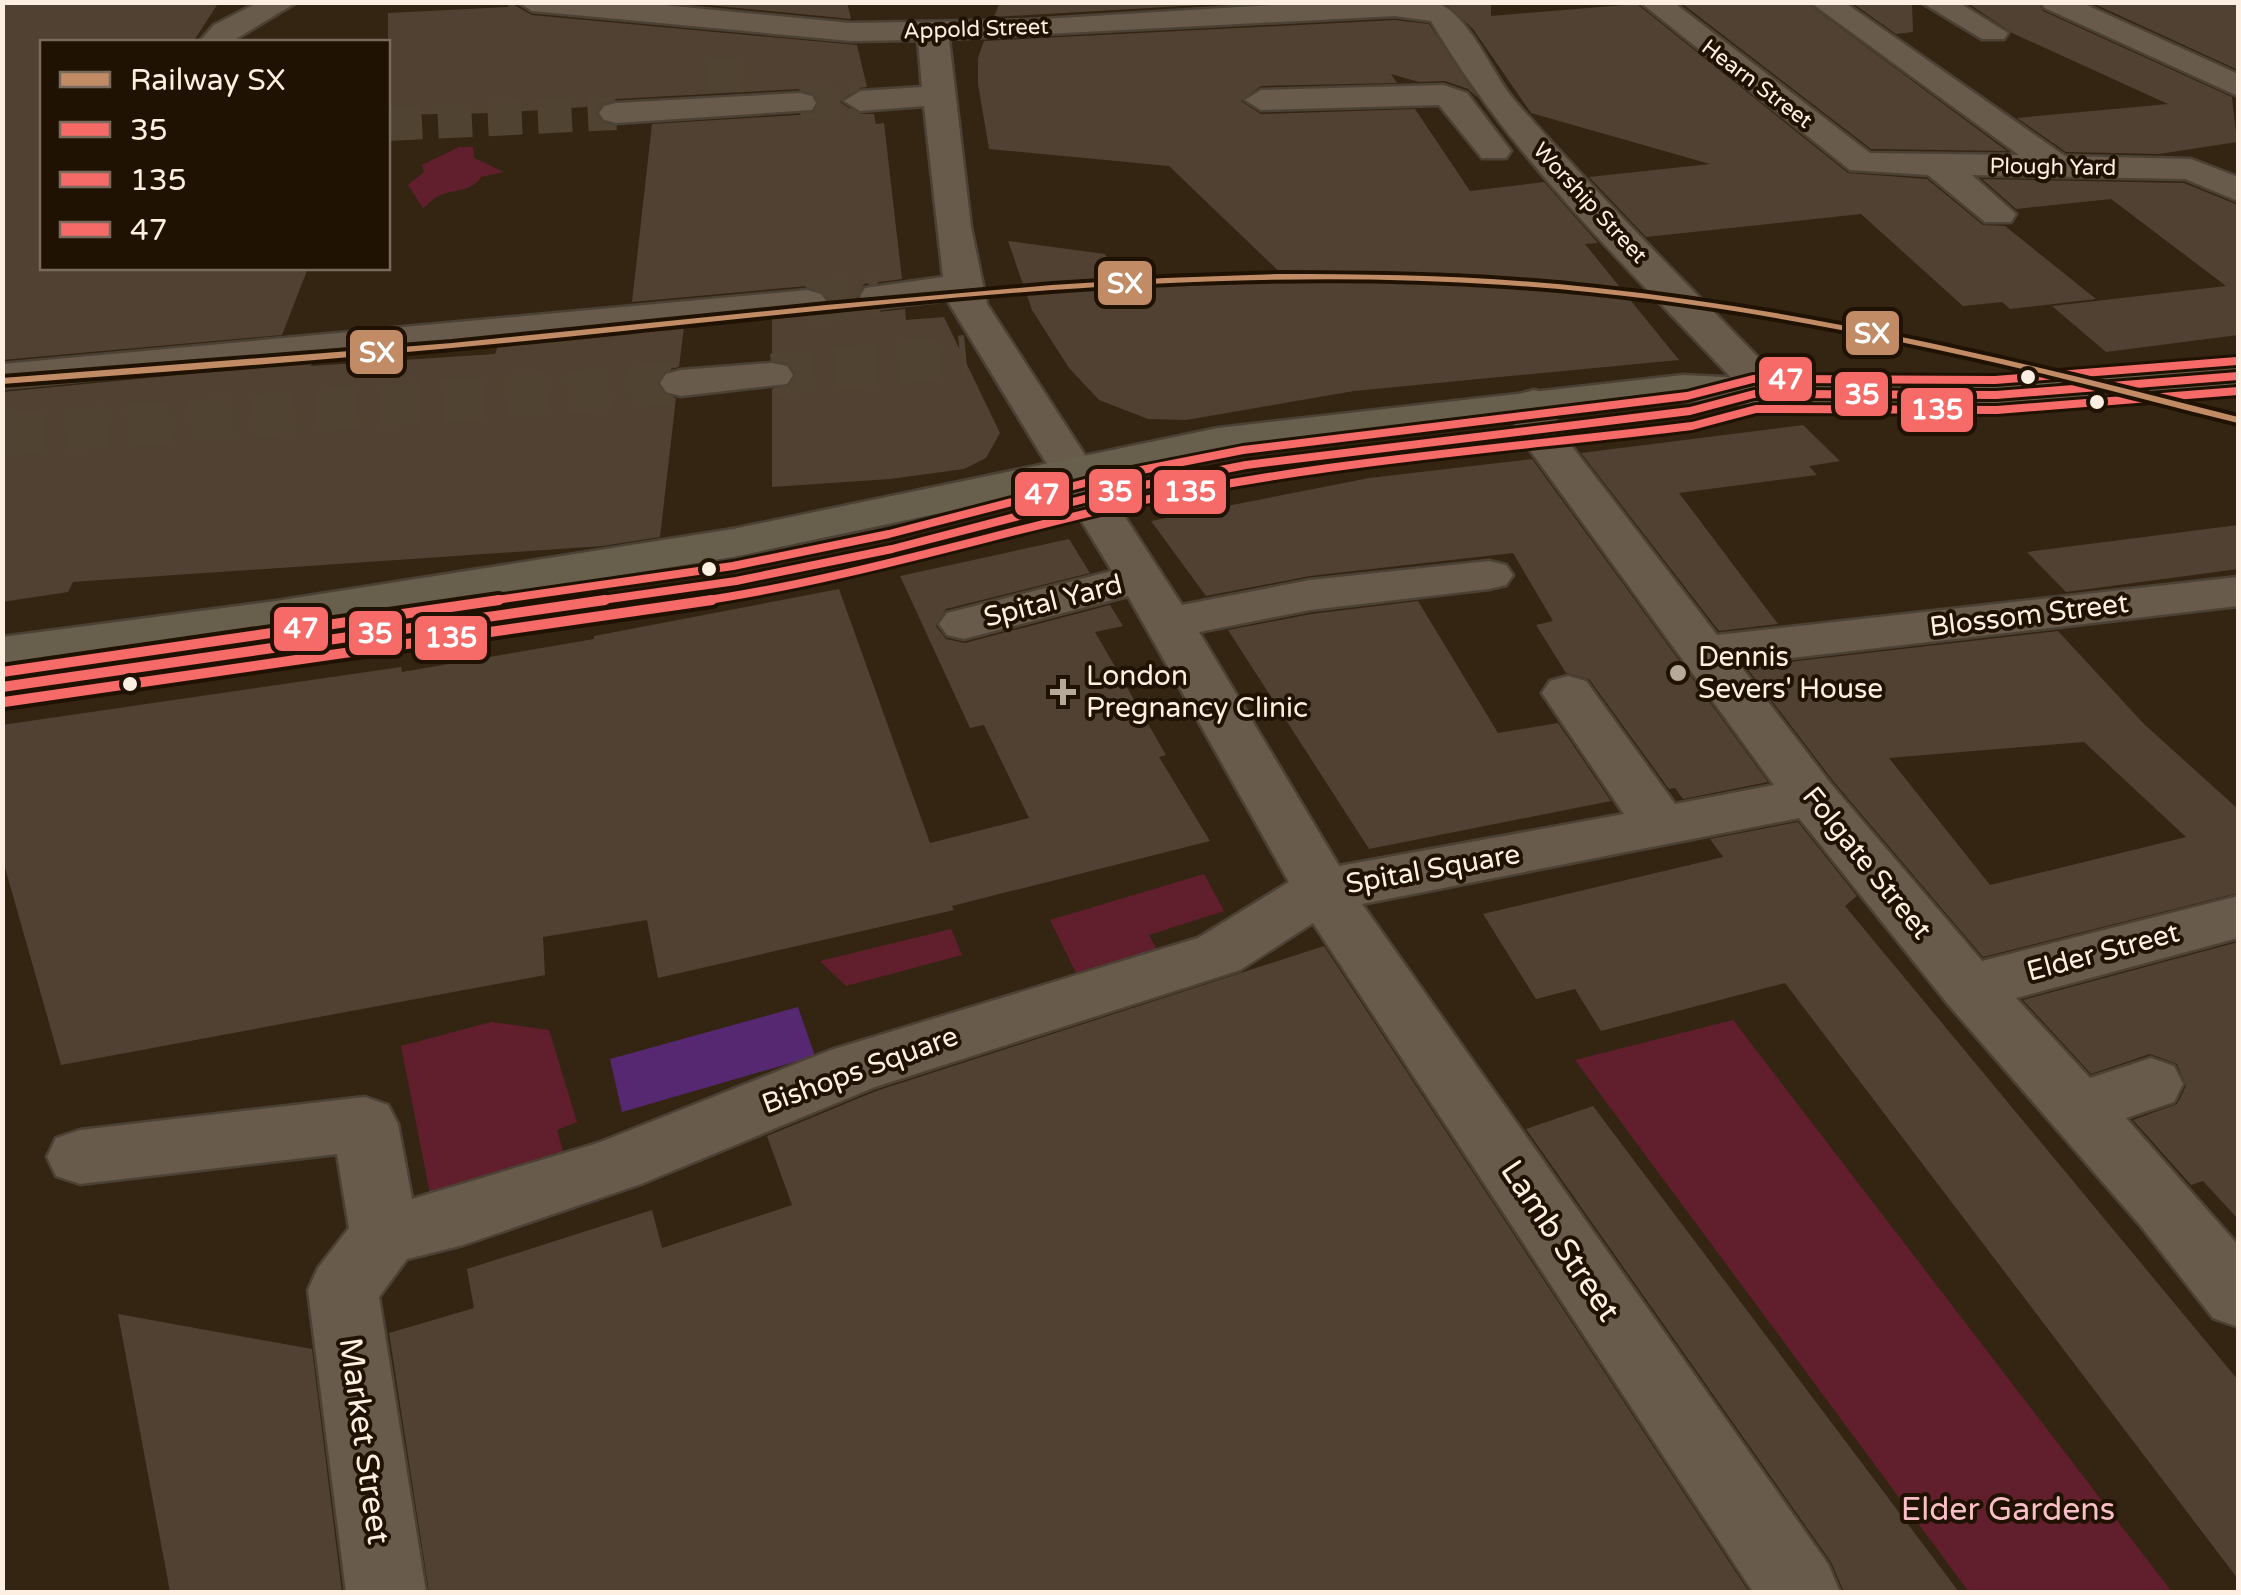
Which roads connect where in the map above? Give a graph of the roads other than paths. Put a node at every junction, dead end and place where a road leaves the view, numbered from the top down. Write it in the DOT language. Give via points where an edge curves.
graph roads {
  1 [pos="283,2"];
  2 [pos="532,2"];
  3 [pos="1067,2"];
  4 [pos="1654,2"];
  5 [pos="1824,2"];
  6 [pos="1936,2"];
  7 [pos="2055,2"];
  8 [pos="599,5"];
  9 [pos="1422,8"];
  10 [pos="745,24"];
  11 [pos="1088,25"];
  12 [pos="933,32"];
  13 [pos="1994,33"];
  14 [pos="216,40"];
  15 [pos="2238,86"];
  16 [pos="940,96"];
  17 [pos="1261,100"];
  18 [pos="860,101"];
  19 [pos="800,104"];
  20 [pos="616,113"];
  21 [pos="1548,159"];
  22 [pos="2238,160"];
  23 [pos="1862,163"];
  24 [pos="1936,164"];
  25 [pos="2072,165"];
  26 [pos="2191,169"];
  27 [pos="2238,190"];
  28 [pos="1998,214"];
  29 [pos="961,287"];
  30 [pos="880,296"];
  31 [pos="807,302"];
  32 [pos="2,376"];
  33 [pos="772,376"];
  34 [pos="2238,376"];
  35 [pos="682,383"];
  36 [pos="1757,394"];
  37 [pos="1536,417"];
  38 [pos="1080,484"];
  39 [pos="1489,575"];
  40 [pos="1142,578"];
  41 [pos="2238,591"];
  42 [pos="964,624"];
  43 [pos="1169,624"];
  44 [pos="2,653"];
  45 [pos="1701,654"];
  46 [pos="2,686"];
  47 [pos="1568,693"];
  48 [pos="1812,797"];
  49 [pos="1688,822"];
  50 [pos="1325,886"];
  51 [pos="2238,916"];
  52 [pos="1968,987"];
  53 [pos="2151,1084"];
  54 [pos="2074,1108"];
  55 [pos="80,1157"];
  56 [pos="364,1262"];
  57 [pos="2238,1296"];
  58 [pos="386,1592"];
  59 [pos="1800,1592"];
  1 -- 14 [label="street"];
  2 -- 8 [label="street, Appold Street"];
  3 -- 11 [label="street"];
  4 -- 23 [label="street, Hearn Street"];
  5 -- 25 [label="street"];
  6 -- 13 [label="street"];
  7 -- 15 [label="street"];
  8 -- 10 [label="street, Appold Street"];
  9 -- 11 [label="street, Appold Street"];
  9 -- 21 [label="street, Worship Street" via="1442,15 1484,85"];
  10 -- 12 [label="street, Appold Street"];
  11 -- 12 [label="street, Appold Street"];
  12 -- 16 [label="street"];
  16 -- 18 [label="street"];
  16 -- 29 [label="street"];
  17 -- 21 [label="street" via="1444,95 1499,158"];
  19 -- 20 [label="street" via="726,100"];
  21 -- 36 [label="street, Worship Street"];
  22 -- 26 [label="street"];
  23 -- 24 [label="street, Plough Yard"];
  24 -- 25 [label="street, Plough Yard"];
  24 -- 28 [label="street"];
  25 -- 26 [label="street, Plough Yard"];
  26 -- 27 [label="street, Plough Yard"];
  29 -- 30 [label="street"];
  29 -- 38 [label="street, Spital Square" via="981,356"];
  31 -- 32 [label="street"];
  33 -- 35 [label="street"];
  34 -- 36 [label="main road" via="1996,395"];
  36 -- 37 [label="main road" via="1690,411"];
  37 -- 38 [label="main road" via="1218,440"];
  37 -- 45 [label="street, Folgate Street"];
  38 -- 40 [label="street, Spital Square"];
  38 -- 44 [label="main road" via="276,616"];
  38 -- 46 [label="main road" via="892,550 736,580"];
  39 -- 43 [label="street" via="1310,595"];
  40 -- 42 [label="street, Spital Yard"];
  40 -- 43 [label="street, Spital Square"];
  41 -- 45 [label="street, Blossom Street"];
  43 -- 50 [label="street, Spital Square" via="1300,856"];
  45 -- 48 [label="street, Folgate Street"];
  47 -- 49 [label="street"];
  48 -- 49 [label="street, Spital Square"];
  48 -- 52 [label="street, Folgate Street"];
  49 -- 50 [label="street, Spital Square"];
  50 -- 56 [label="street, Bishops Square" via="1219,954 854,1068 617,1164 463,1216"];
  50 -- 59 [label="street, Lamb Street" via="1342,922"];
  51 -- 52 [label="street, Elder Street"];
  52 -- 54 [label="street, Folgate Street"];
  53 -- 54 [label="street"];
  54 -- 57 [label="street, Folgate Street"];
  55 -- 56 [label="street" via="365,1124"];
  56 -- 58 [label="street, Market Street"];
}
